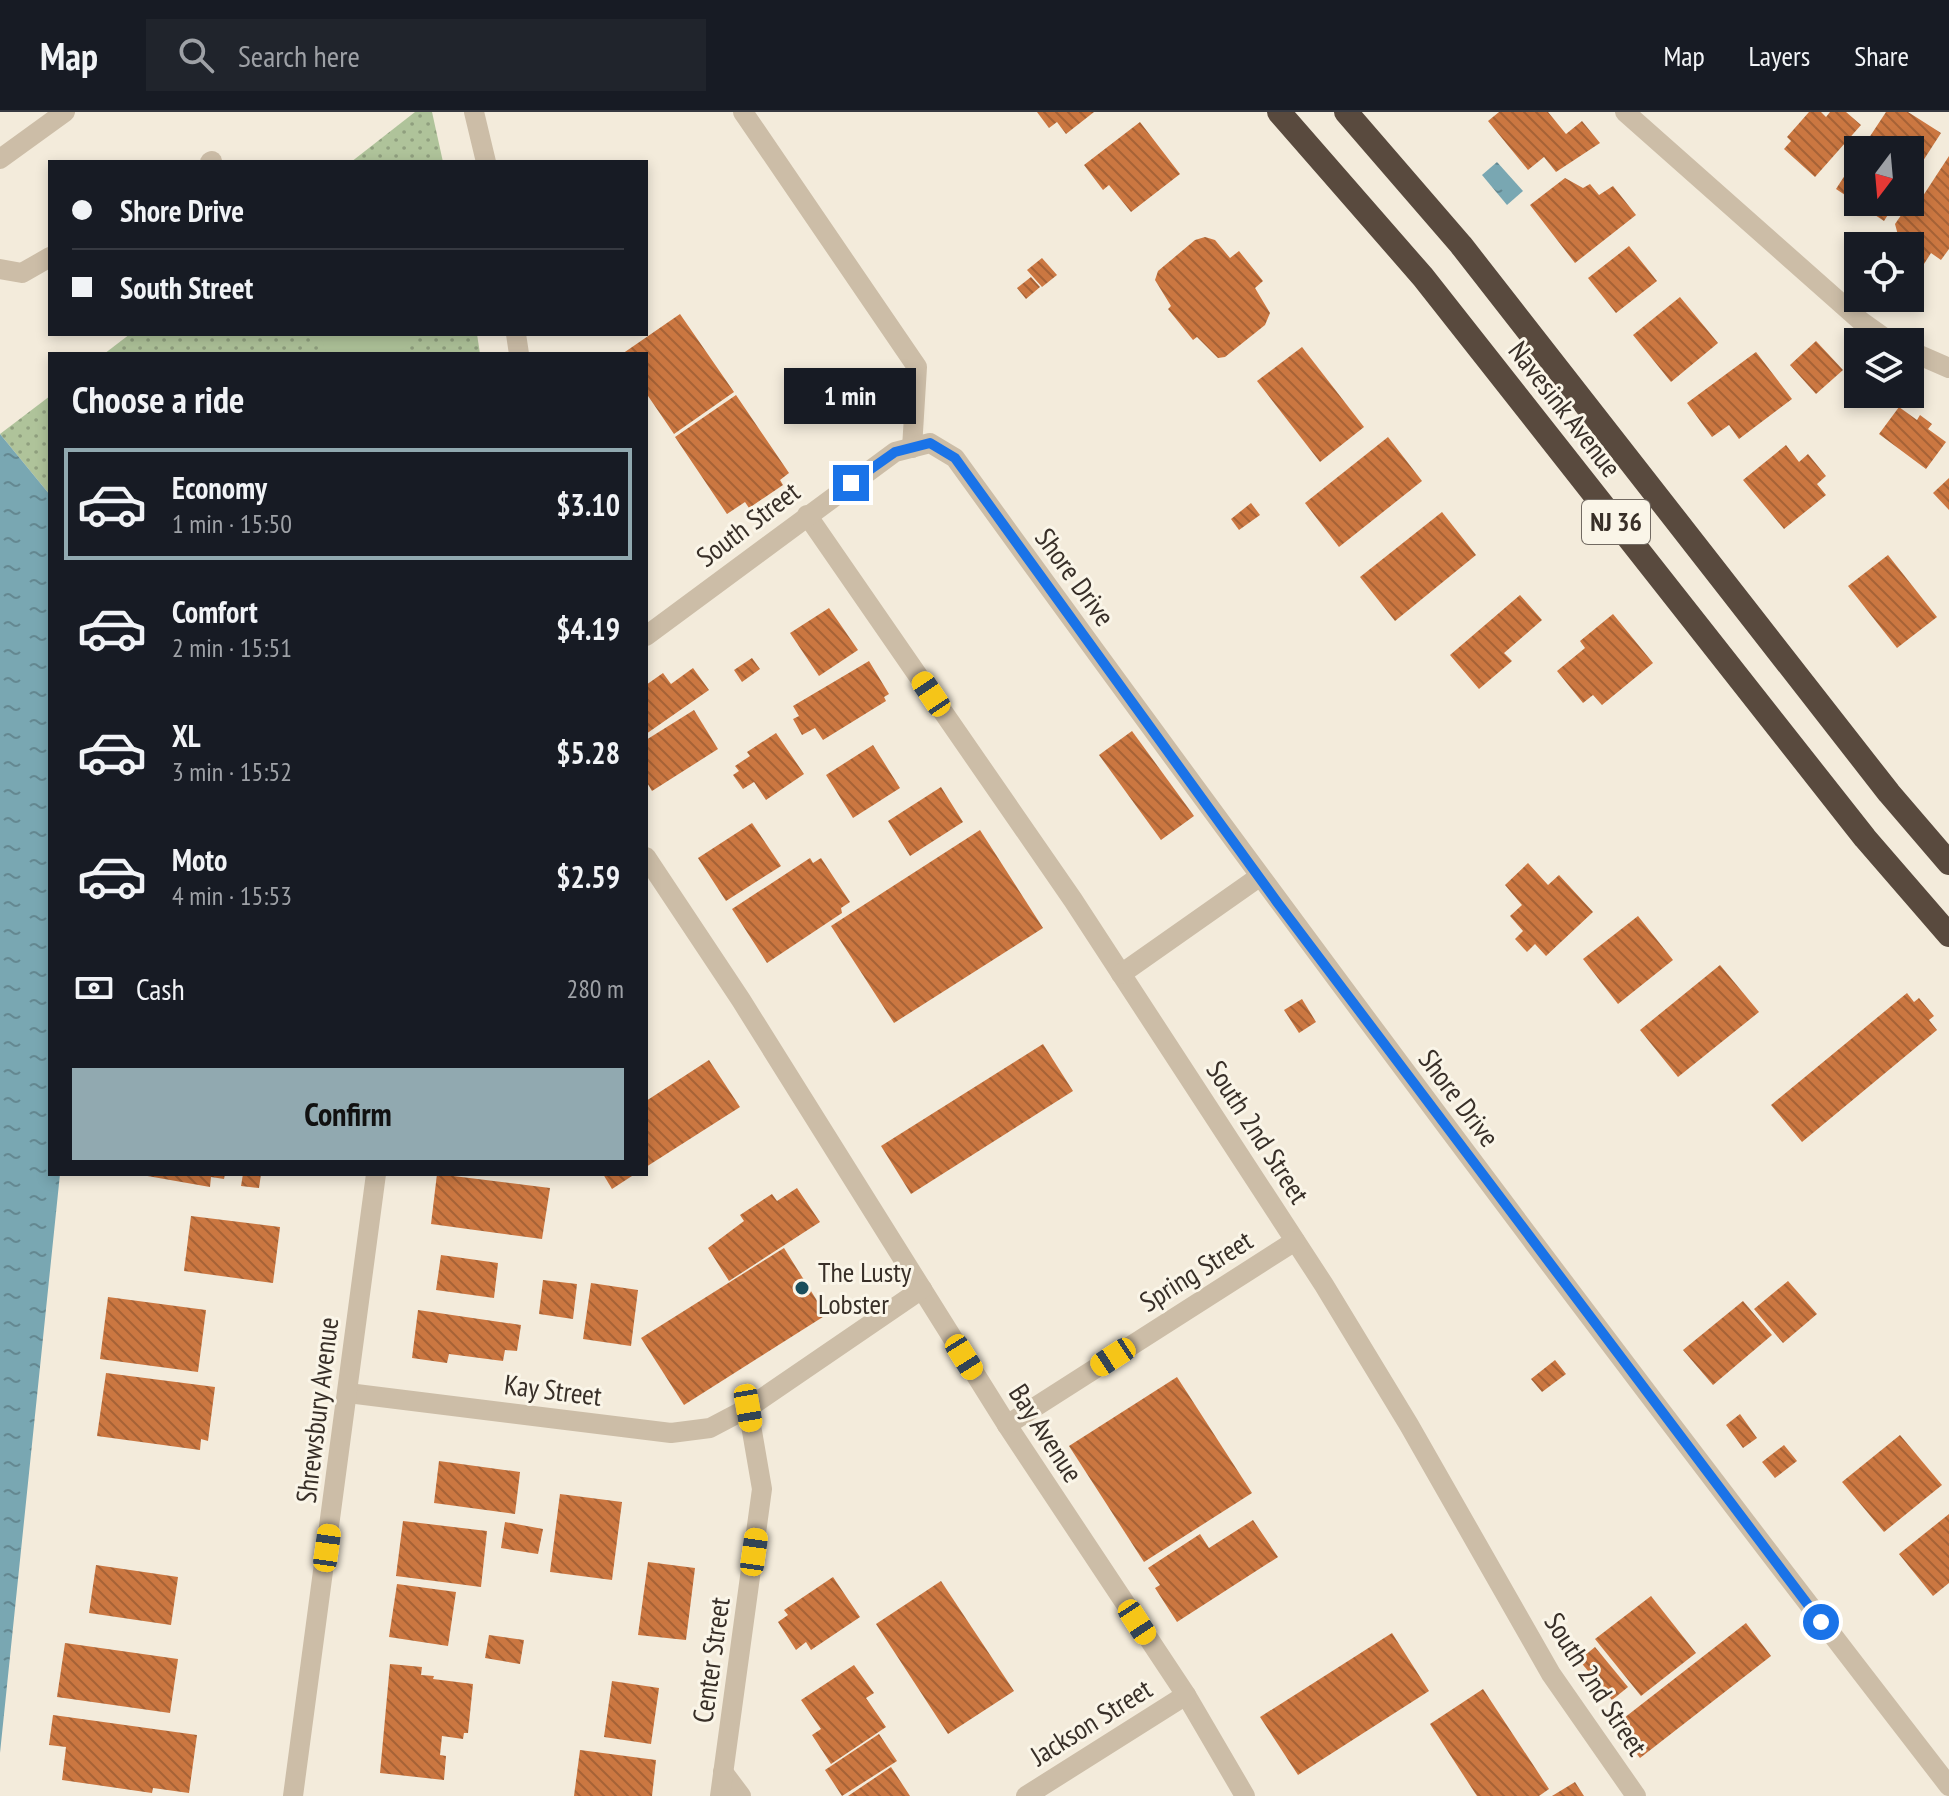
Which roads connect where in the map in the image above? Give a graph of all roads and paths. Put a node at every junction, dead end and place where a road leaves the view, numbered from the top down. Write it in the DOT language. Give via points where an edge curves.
graph roads {
  1 [pos="65,112"];
  2 [pos="474,112"];
  3 [pos="743,112"];
  4 [pos="1279,112"];
  5 [pos="1346,112"];
  6 [pos="1625,112"];
  7 [pos="0,159"];
  8 [pos="486,160"];
  9 [pos="48,258"];
  10 [pos="0,269"];
  11 [pos="1870,328"];
  12 [pos="1924,357"];
  13 [pos="1949,368"];
  14 [pos="921,445"];
  15 [pos="807,515"];
  16 [pos="648,634"];
  17 [pos="648,860"];
  18 [pos="1949,863"];
  19 [pos="1259,877"];
  20 [pos="1949,935"];
  21 [pos="1121,974"];
  22 [pos="376,1176"];
  23 [pos="1295,1241"];
  24 [pos="922,1289"];
  25 [pos="348,1393"];
  26 [pos="748,1408"];
  27 [pos="1007,1425"];
  28 [pos="1186,1695"];
  29 [pos="723,1772"];
  30 [pos="1949,1786"];
  31 [pos="293,1796"];
  32 [pos="720,1796"];
  33 [pos="741,1796"];
  34 [pos="1026,1796"];
  35 [pos="1245,1796"];
  36 [pos="1636,1796"];
  1 -- 7 [label="street"];
  2 -- 8 [label="street"];
  3 -- 14 [label="street" via="917,367"];
  4 -- 20 [label="highway, Navesink Avenue / NJ 36" via="1423,277 1865,838"];
  5 -- 18 [label="highway, Navesink Avenue / NJ 36" via="1461,245"];
  6 -- 11 [label="street"];
  9 -- 10 [label="street" via="22,273"];
  12 -- 13 [label="street"];
  14 -- 15 [label="street, South Street" via="895,452"];
  14 -- 19 [label="street, Shore Drive" via="955,458"];
  15 -- 16 [label="street, South Street"];
  15 -- 21 [label="street, South 2nd Street"];
  17 -- 24 [label="street, Bay Avenue"];
  19 -- 21 [label="street"];
  19 -- 30 [label="street, Shore Drive" via="1754,1536"];
  21 -- 23 [label="street, South 2nd Street"];
  22 -- 25 [label="street, Shrewsbury Avenue"];
  23 -- 27 [label="street, Spring Street"];
  23 -- 36 [label="street, South 2nd Street" via="1409,1425 1551,1674"];
  24 -- 26 [label="street"];
  24 -- 27 [label="street, Bay Avenue"];
  25 -- 26 [label="street, Kay Street" via="671,1433 710,1428"];
  25 -- 31 [label="street, Shrewsbury Avenue"];
  26 -- 29 [label="street, Center Street" via="762,1489"];
  27 -- 28 [label="street, Bay Avenue"];
  28 -- 34 [label="street, Jackson Street"];
  28 -- 35 [label="street, Bay Avenue"];
  29 -- 32 [label="street, Center Street"];
  29 -- 33 [label="street"];
}
